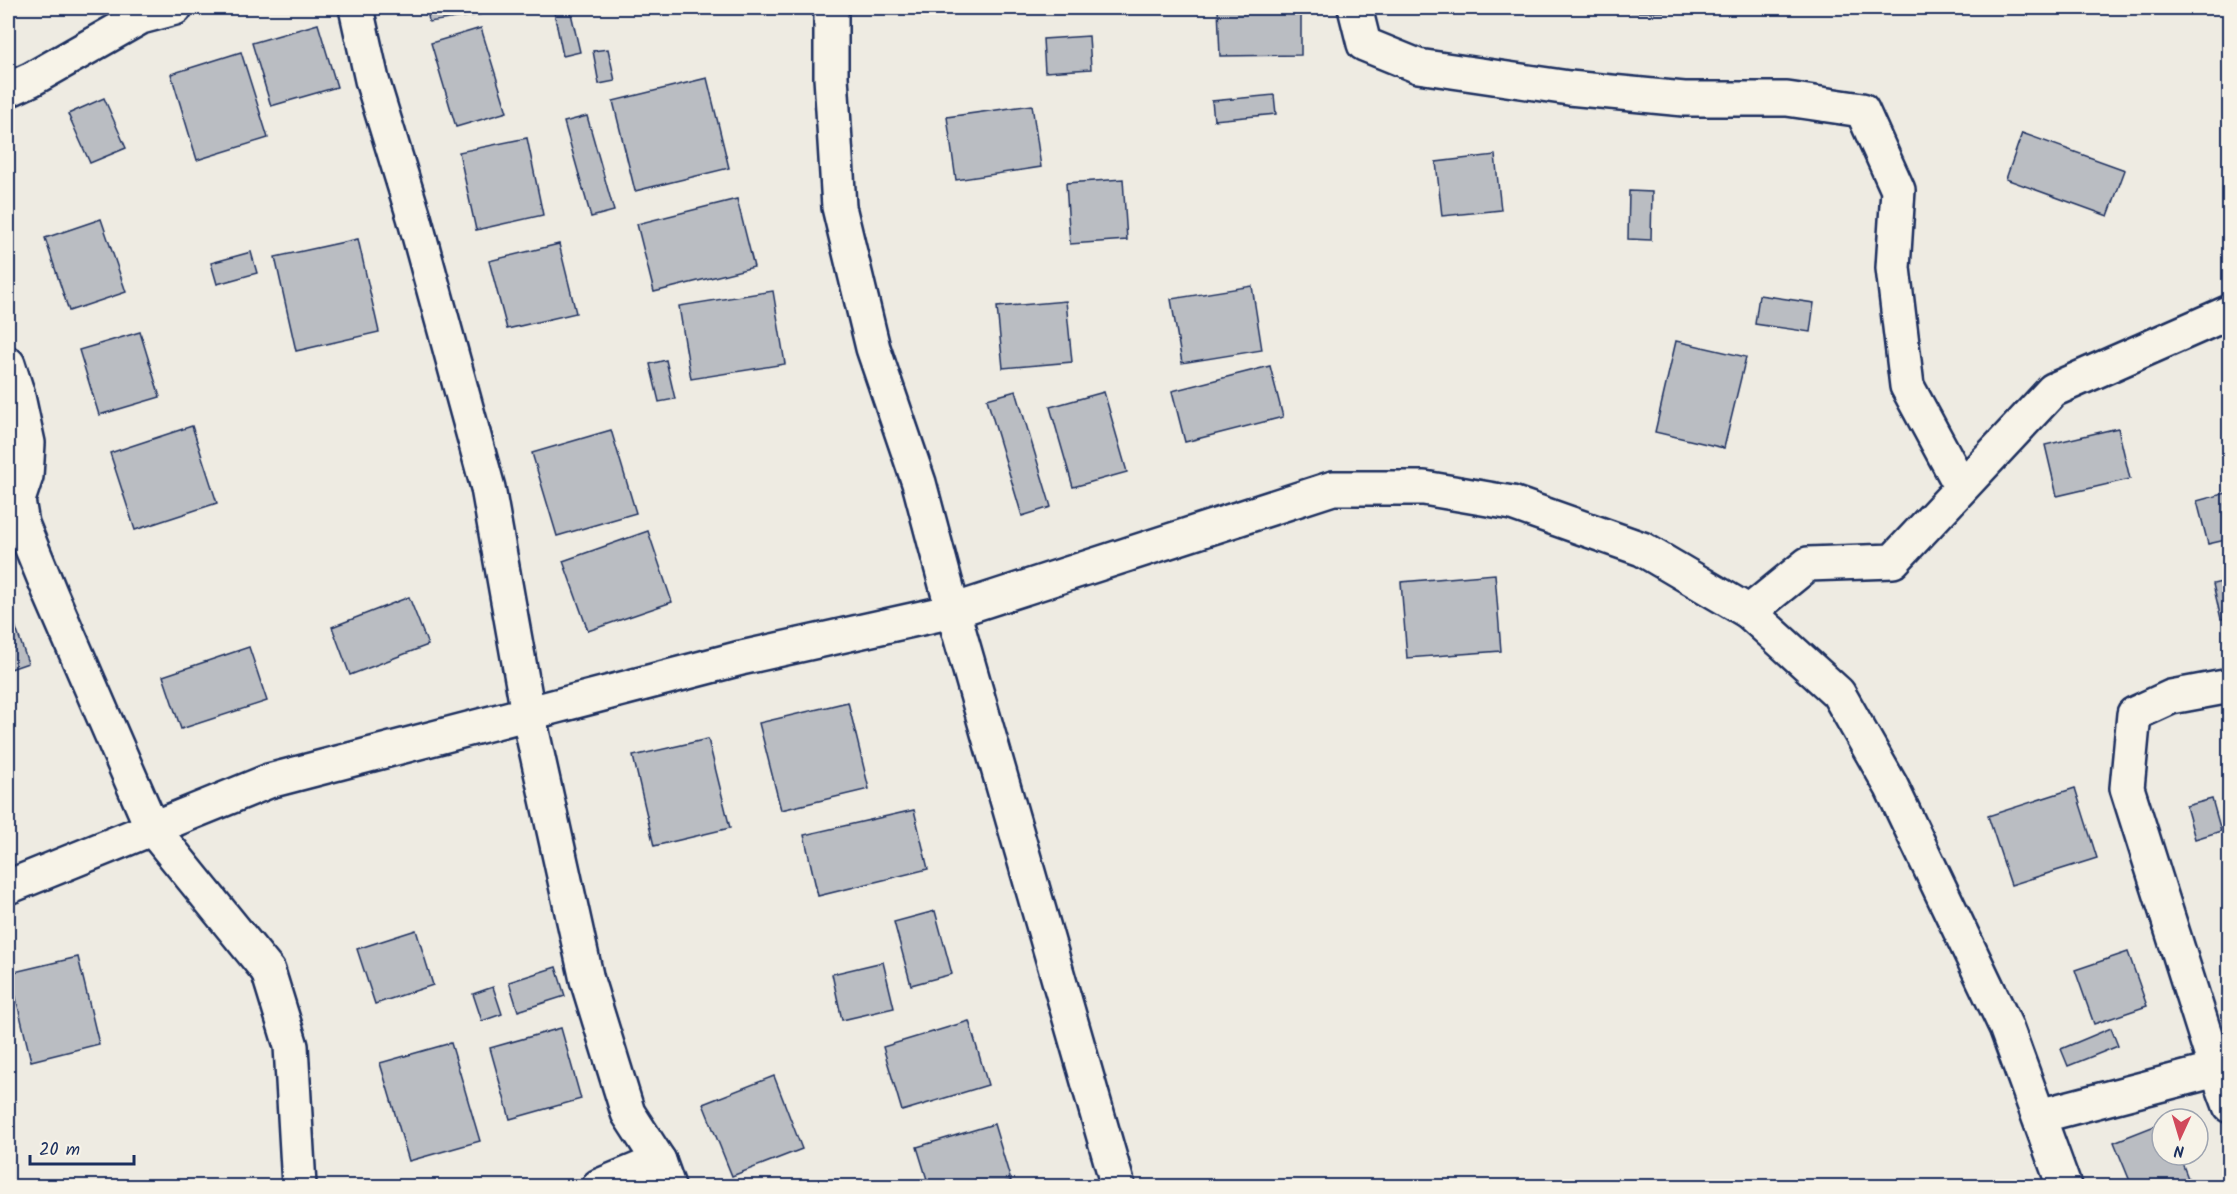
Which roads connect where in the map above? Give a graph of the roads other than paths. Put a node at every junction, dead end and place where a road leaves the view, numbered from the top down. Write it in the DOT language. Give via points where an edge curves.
graph roads {
  1 [pos="176,8"];
  2 [pos="356,8"];
  3 [pos="831,8"];
  4 [pos="1354,8"];
  5 [pos="8,90"];
  6 [pos="2229,312"];
  7 [pos="8,364"];
  8 [pos="1961,486"];
  9 [pos="953,611"];
  10 [pos="1749,612"];
  11 [pos="2229,686"];
  12 [pos="528,713"];
  13 [pos="152,828"];
  14 [pos="8,887"];
  15 [pos="2216,1070"];
  16 [pos="2229,1106"];
  17 [pos="2039,1116"];
  18 [pos="664,1174"];
  19 [pos="299,1186"];
  20 [pos="599,1186"];
  21 [pos="1118,1186"];
  22 [pos="2064,1186"];
  1 -- 5 [label="street" via="141,16"];
  2 -- 12 [label="street" via="372,80 414,217 488,489"];
  3 -- 9 [label="street" via="839,207 873,348 919,483"];
  4 -- 8 [label="street" via="1364,44 1418,66 1569,88 1684,99 1787,99 1862,110 1898,190 1893,268 1907,386"];
  6 -- 8 [label="street" via="2053,390"];
  7 -- 13 [label="street" via="28,442 26,476 18,500 22,524"];
  8 -- 10 [label="street" via="1893,561 1808,564"];
  9 -- 10 [label="street" via="1333,488 1424,488 1512,503 1642,549"];
  9 -- 12 [label="street" via="741,658"];
  9 -- 21 [label="street"];
  10 -- 17 [label="street" via="1838,693 1896,796 2006,1027"];
  11 -- 15 [label="street" via="2171,697 2134,714 2127,789"];
  12 -- 13 [label="street" via="269,781"];
  12 -- 18 [label="street" via="587,980 628,1113"];
  13 -- 14 [label="street"];
  13 -- 19 [label="street" via="268,971 291,1046"];
  15 -- 16 [label="street"];
  15 -- 17 [label="street"];
  17 -- 22 [label="street"];
  18 -- 20 [label="street"];
}
